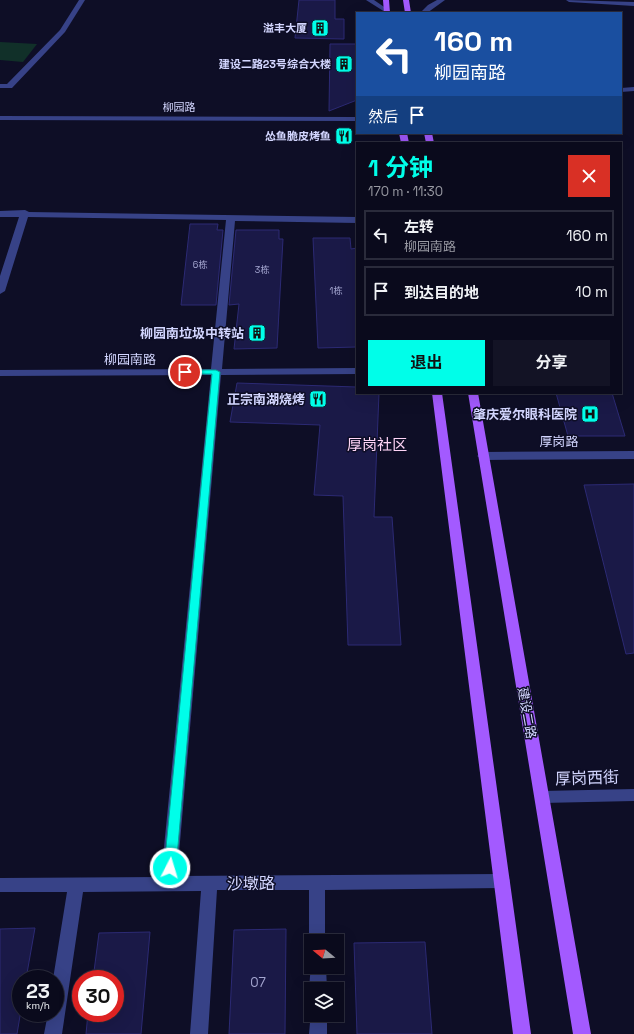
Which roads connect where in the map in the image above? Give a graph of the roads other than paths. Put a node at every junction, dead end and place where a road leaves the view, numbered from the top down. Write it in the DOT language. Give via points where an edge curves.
graph roads {
  1 [pos="82,0"];
  2 [pos="369,0"];
  3 [pos="386,0"];
  4 [pos="406,0"];
  5 [pos="442,0"];
  6 [pos="569,0"];
  7 [pos="616,1"];
  8 [pos="634,4"];
  9 [pos="387,12"];
  10 [pos="408,12"];
  11 [pos="424,12"];
  12 [pos="0,86"];
  13 [pos="634,89"];
  14 [pos="622,90"];
  15 [pos="0,118"];
  16 [pos="356,119"];
  17 [pos="25,213"];
  18 [pos="0,214"];
  19 [pos="231,217"];
  20 [pos="356,220"];
  21 [pos="0,291"];
  22 [pos="356,371"];
  23 [pos="216,372"];
  24 [pos="0,374"];
  25 [pos="438,394"];
  26 [pos="473,394"];
  27 [pos="634,455"];
  28 [pos="483,456"];
  29 [pos="634,795"];
  30 [pos="542,797"];
  31 [pos="502,881"];
  32 [pos="317,883"];
  33 [pos="168,884"];
  34 [pos="209,884"];
  35 [pos="0,885"];
  36 [pos="76,885"];
  37 [pos="318,934"];
  38 [pos="318,1022"];
  39 [pos="53,1034"];
  40 [pos="199,1034"];
  41 [pos="318,1034"];
  42 [pos="522,1034"];
  43 [pos="582,1034"];
  1 -- 12 [label="street" via="63,31 9,86"];
  2 -- 9 [label="street"];
  3 -- 9 [label="main road"];
  4 -- 10 [label="main road"];
  5 -- 11 [label="street"];
  6 -- 7 [label="street"];
  7 -- 8 [label="street"];
  13 -- 14 [label="street"];
  15 -- 16 [label="street, 柳园路"];
  17 -- 18 [label="street"];
  17 -- 19 [label="street"];
  17 -- 21 [label="street"];
  19 -- 20 [label="street"];
  19 -- 23 [label="street"];
  22 -- 23 [label="street, 柳园南路"];
  23 -- 24 [label="street, 柳园南路"];
  23 -- 33 [label="street"];
  25 -- 31 [label="main road"];
  26 -- 28 [label="main road, 建设二路"];
  27 -- 28 [label="street, 厚岗路"];
  28 -- 30 [label="main road, 建设二路"];
  29 -- 30 [label="street, 厚岗西街"];
  30 -- 43 [label="main road, 建设二路"];
  31 -- 32 [label="street, 沙墩路"];
  31 -- 42 [label="main road"];
  32 -- 34 [label="street, 沙墩路"];
  32 -- 37 [label="street"];
  33 -- 34 [label="street, 沙墩路"];
  33 -- 36 [label="street, 沙墩路"];
  34 -- 40 [label="street"];
  35 -- 36 [label="street, 沙墩路"];
  36 -- 39 [label="street"];
  38 -- 41 [label="street"];
}
